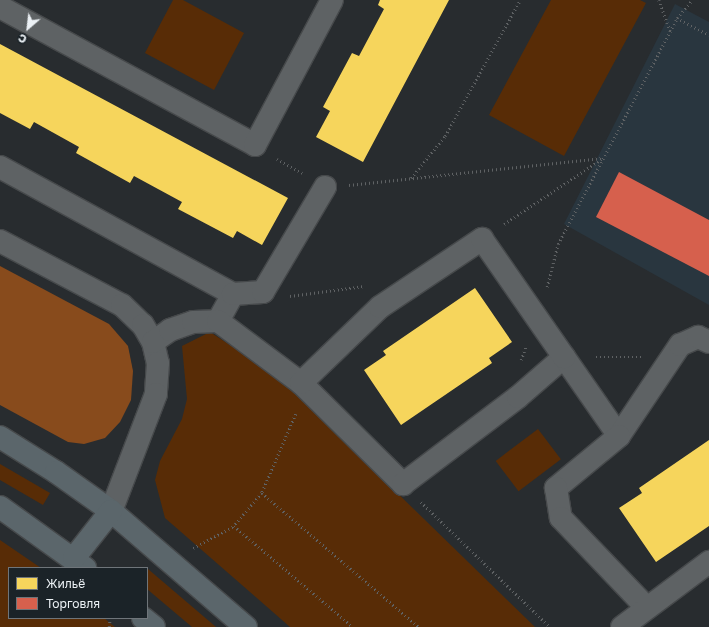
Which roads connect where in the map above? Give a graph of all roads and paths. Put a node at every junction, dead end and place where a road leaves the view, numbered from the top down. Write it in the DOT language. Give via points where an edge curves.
graph roads {
  1 [pos="332,0"];
  2 [pos="520,0"];
  3 [pos="659,0"];
  4 [pos="692,0"];
  5 [pos="0,7"];
  6 [pos="677,18"];
  7 [pos="670,31"];
  8 [pos="709,35"];
  9 [pos="255,146"];
  10 [pos="604,158"];
  11 [pos="0,167"];
  12 [pos="410,178"];
  13 [pos="325,187"];
  14 [pos="482,239"];
  15 [pos="0,240"];
  16 [pos="369,285"];
  17 [pos="263,292"];
  18 [pos="233,294"];
  19 [pos="538,319"];
  20 [pos="218,321"];
  21 [pos="153,342"];
  22 [pos="709,342"];
  23 [pos="564,357"];
  24 [pos="671,358"];
  25 [pos="304,386"];
  26 [pos="518,397"];
  27 [pos="619,436"];
  28 [pos="0,437"];
  29 [pos="403,484"];
  30 [pos="262,492"];
  31 [pos="0,507"];
  32 [pos="111,511"];
  33 [pos="709,562"];
  34 [pos="80,563"];
  35 [pos="646,607"];
  36 [pos="144,619"];
  37 [pos="154,627"];
  38 [pos="246,627"];
  39 [pos="353,627"];
  40 [pos="419,627"];
  41 [pos="550,627"];
  42 [pos="622,627"];
  1 -- 9 [label="street"];
  2 -- 12 [label="path" via="445,136"];
  3 -- 7 [label="path"];
  4 -- 6 [label="path"];
  5 -- 9 [label="street"];
  6 -- 7 [label="path"];
  6 -- 8 [label="path"];
  7 -- 10 [label="path"];
  9 -- 13 [label="path"];
  10 -- 12 [label="path"];
  10 -- 14 [label="path"];
  10 -- 19 [label="path" via="558,244"];
  11 -- 18 [label="street"];
  12 -- 13 [label="path"];
  13 -- 17 [label="street"];
  14 -- 19 [label="street"];
  14 -- 25 [label="street" via="380,307"];
  15 -- 21 [label="street" via="122,305 143,325"];
  16 -- 17 [label="path" via="276,298"];
  17 -- 18 [label="street"];
  18 -- 20 [label="street"];
  19 -- 23 [label="street"];
  19 -- 26 [label="path" via="521,355"];
  20 -- 21 [label="street" via="193,322 170,330"];
  20 -- 25 [label="street"];
  21 -- 32 [label="street" via="158,363 156,394"];
  22 -- 24 [label="street" via="698,337 680,345"];
  23 -- 24 [label="path"];
  23 -- 26 [label="street"];
  23 -- 27 [label="street"];
  24 -- 27 [label="street"];
  25 -- 29 [label="street"];
  25 -- 30 [label="path"];
  26 -- 29 [label="street"];
  27 -- 35 [label="street" via="556,488 561,518"];
  28 -- 32 [label="main road"];
  29 -- 41 [label="path"];
  30 -- 39 [label="path" via="234,526"];
  30 -- 40 [label="path"];
  31 -- 34 [label="main road"];
  32 -- 34 [label="main road"];
  32 -- 38 [label="main road"];
  33 -- 35 [label="street"];
  35 -- 42 [label="street"];
  36 -- 37 [label="main road"];
}
